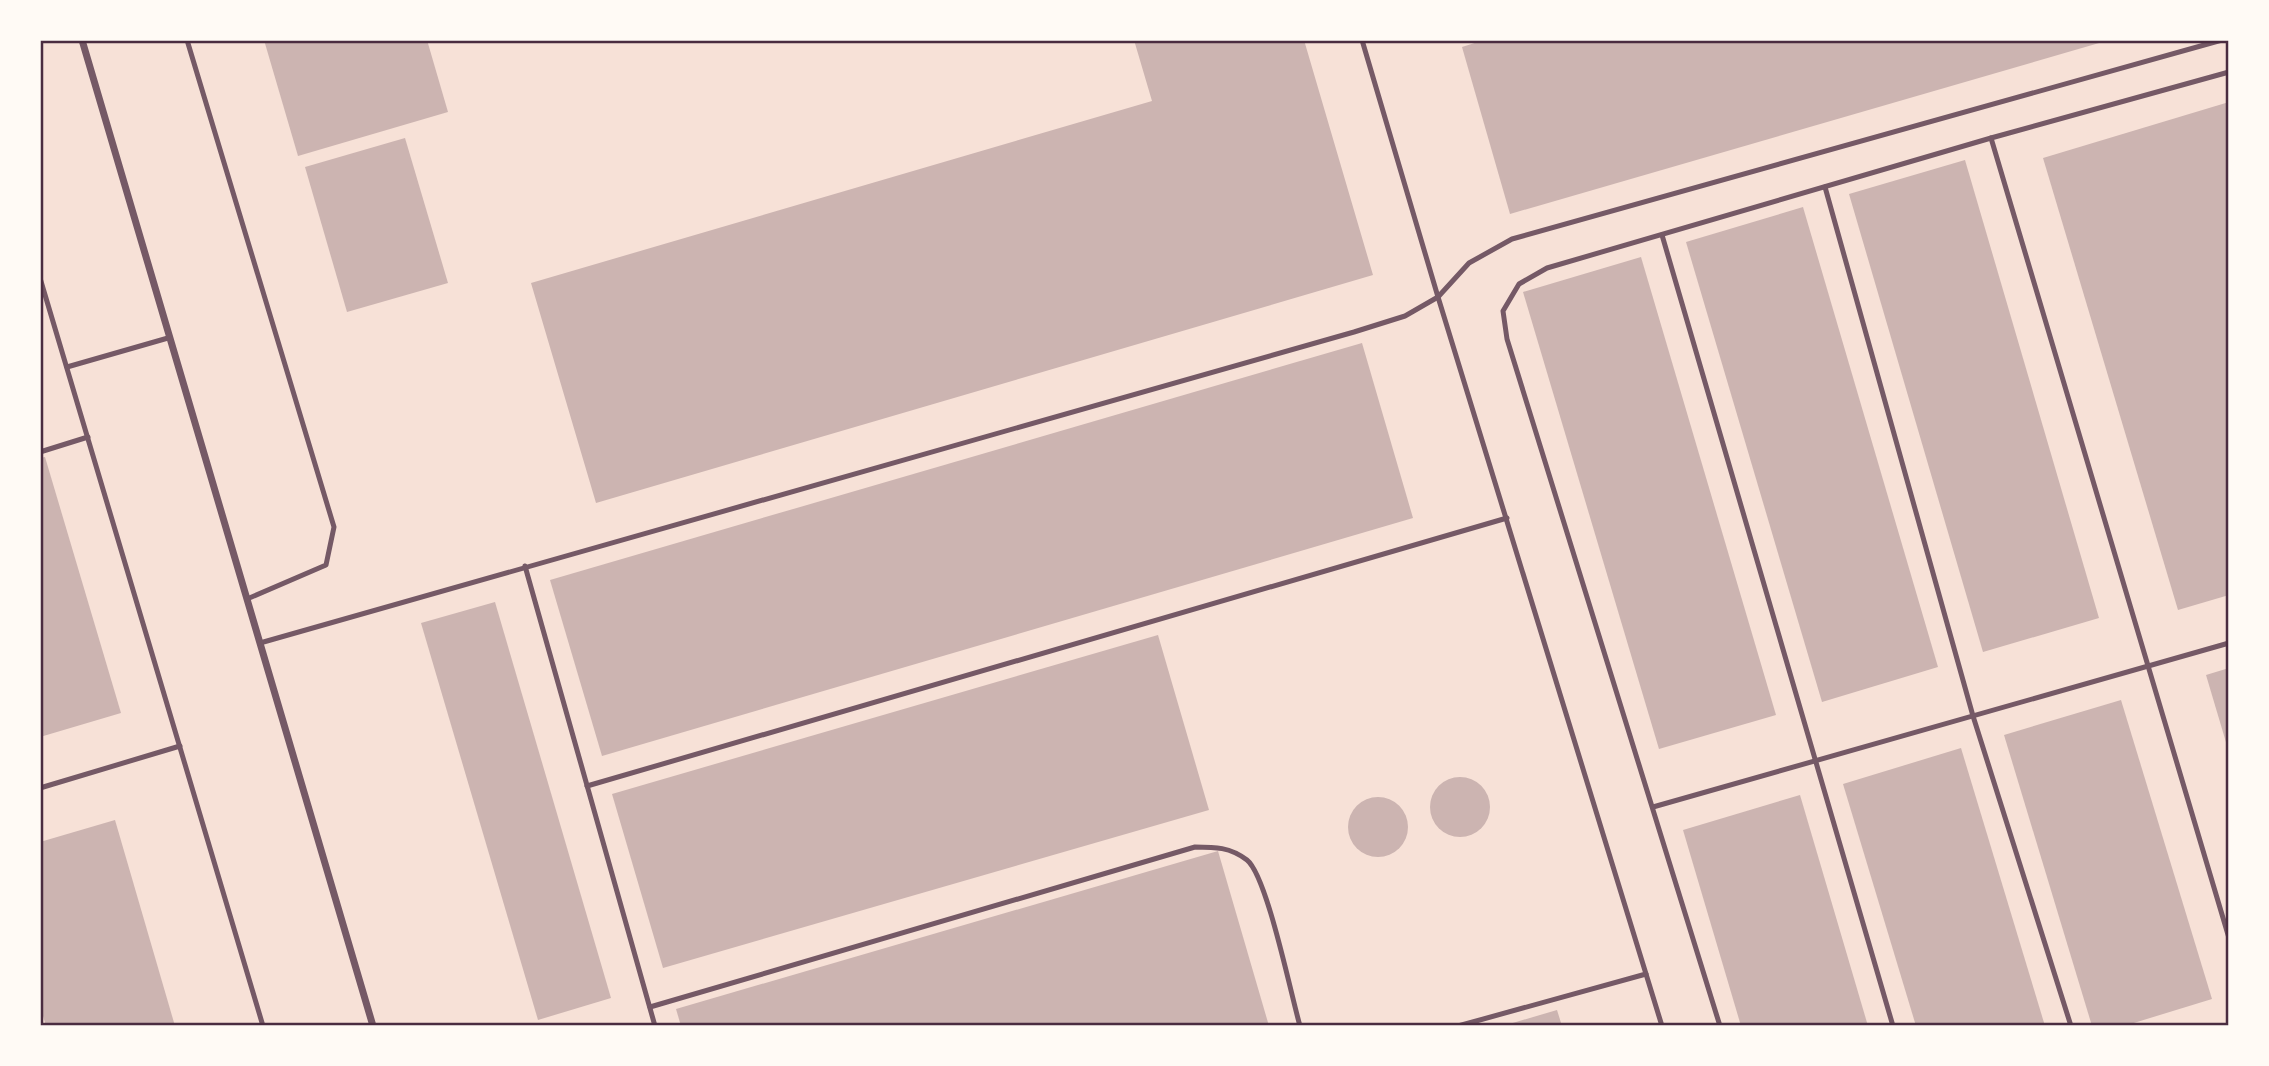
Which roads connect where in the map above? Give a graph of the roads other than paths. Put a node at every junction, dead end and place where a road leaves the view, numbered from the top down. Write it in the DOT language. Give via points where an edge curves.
graph roads {
  1 [pos="82,40"];
  2 [pos="187,40"];
  3 [pos="1362,40"];
  4 [pos="2222,40"];
  5 [pos="2229,72"];
  6 [pos="1991,138"];
  7 [pos="1825,187"];
  8 [pos="1662,235"];
  9 [pos="40,278"];
  10 [pos="1438,297"];
  11 [pos="168,338"];
  12 [pos="67,367"];
  13 [pos="88,437"];
  14 [pos="40,452"];
  15 [pos="1507,518"];
  16 [pos="525,566"];
  17 [pos="247,599"];
  18 [pos="260,643"];
  19 [pos="2229,643"];
  20 [pos="2148,666"];
  21 [pos="1973,716"];
  22 [pos="180,746"];
  23 [pos="1817,760"];
  24 [pos="587,786"];
  25 [pos="40,788"];
  26 [pos="1653,807"];
  27 [pos="2229,937"];
  28 [pos="1646,974"];
  29 [pos="650,1007"];
  30 [pos="263,1026"];
  31 [pos="373,1026"];
  32 [pos="655,1026"];
  33 [pos="1300,1026"];
  34 [pos="1458,1026"];
  35 [pos="1662,1026"];
  36 [pos="1720,1026"];
  37 [pos="1894,1026"];
  38 [pos="2071,1026"];
  1 -- 11 [label="street"];
  2 -- 17 [label="lane" via="334,527 326,565"];
  3 -- 10 [label="lane"];
  4 -- 10 [label="lane" via="1512,239 1469,263"];
  5 -- 6 [label="lane"];
  6 -- 7 [label="lane"];
  6 -- 20 [label="lane"];
  7 -- 8 [label="lane"];
  7 -- 21 [label="lane"];
  8 -- 23 [label="lane"];
  8 -- 26 [label="lane" via="1547,268 1519,284 1503,311 1507,339"];
  9 -- 12 [label="lane"];
  10 -- 15 [label="lane"];
  10 -- 16 [label="lane" via="1405,316 1354,332"];
  11 -- 12 [label="lane"];
  11 -- 17 [label="street"];
  12 -- 13 [label="lane"];
  13 -- 14 [label="lane"];
  13 -- 22 [label="lane"];
  15 -- 24 [label="lane"];
  15 -- 28 [label="lane"];
  16 -- 18 [label="lane"];
  16 -- 24 [label="lane"];
  17 -- 18 [label="street"];
  18 -- 31 [label="street"];
  19 -- 20 [label="lane"];
  20 -- 21 [label="lane"];
  20 -- 27 [label="lane"];
  21 -- 23 [label="lane"];
  21 -- 38 [label="lane"];
  22 -- 25 [label="lane"];
  22 -- 30 [label="lane"];
  23 -- 26 [label="lane"];
  23 -- 37 [label="lane"];
  24 -- 29 [label="lane"];
  26 -- 36 [label="lane"];
  28 -- 34 [label="lane"];
  28 -- 35 [label="lane"];
  29 -- 32 [label="lane"];
  29 -- 33 [label="lane" via="1195,847 1224,847 1248,860 1262,883"];
}
